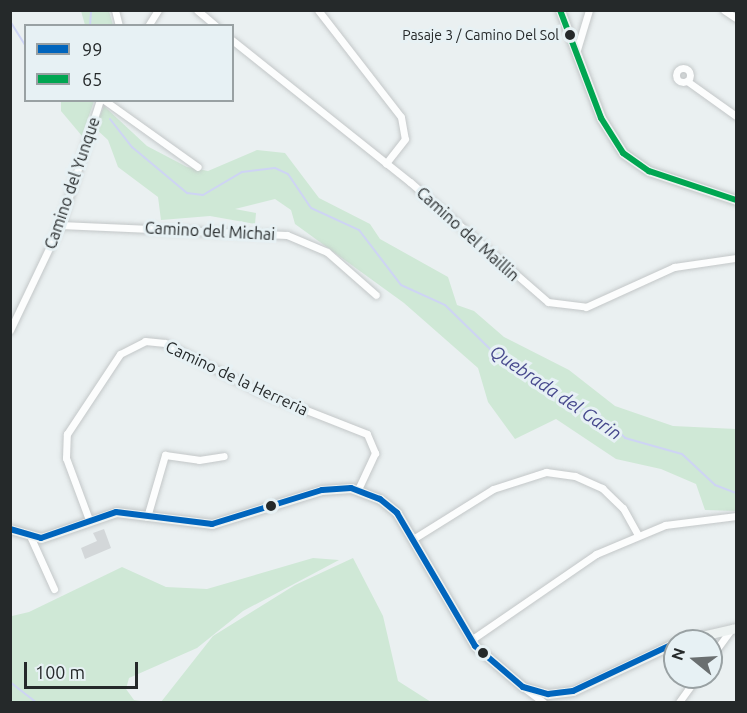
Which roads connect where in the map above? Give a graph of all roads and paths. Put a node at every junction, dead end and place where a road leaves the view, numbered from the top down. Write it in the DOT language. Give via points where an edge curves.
graph roads {
  1 [pos="159,10"];
  2 [pos="197,10"];
  3 [pos="318,10"];
  4 [pos="560,10"];
  5 [pos="589,10"];
  6 [pos="724,10"];
  7 [pos="736,18"];
  8 [pos="149,24"];
  9 [pos="214,24"];
  10 [pos="234,42"];
  11 [pos="576,53"];
  12 [pos="687,81"];
  13 [pos="99,102"];
  14 [pos="107,102"];
  15 [pos="736,116"];
  16 [pos="386,163"];
  17 [pos="198,167"];
  18 [pos="736,200"];
  19 [pos="60,225"];
  20 [pos="736,258"];
  21 [pos="376,295"];
  22 [pos="10,330"];
  23 [pos="224,456"];
  24 [pos="358,489"];
  25 [pos="736,516"];
  26 [pos="88,517"];
  27 [pos="147,517"];
  28 [pos="10,529"];
  29 [pos="638,536"];
  30 [pos="31,538"];
  31 [pos="413,539"];
  32 [pos="54,589"];
  33 [pos="734,628"];
  34 [pos="471,640"];
  35 [pos="723,642"];
  36 [pos="663,649"];
  37 [pos="523,687"];
  38 [pos="688,689"];
  39 [pos="543,702"];
  40 [pos="679,702"];
  1 -- 8 [label="street"];
  2 -- 9 [label="street"];
  3 -- 16 [label="street" via="401,117 405,140"];
  4 -- 11 [label="street"];
  5 -- 11 [label="street"];
  6 -- 7 [label="street"];
  10 -- 16 [label="street, Camino del Maillin"];
  11 -- 18 [label="street" via="601,118 629,158 657,174"];
  12 -- 15 [label="street"];
  13 -- 19 [label="street, Camino del Yunque"];
  14 -- 17 [label="street"];
  16 -- 20 [label="street, Camino del Maillin" via="531,291 559,307 593,305 674,267"];
  19 -- 21 [label="street, Camino del Michai" via="287,235 327,252"];
  19 -- 22 [label="street, Camino del Yunque"];
  23 -- 27 [label="street" via="199,460 165,455"];
  24 -- 26 [label="street, Camino de la Herreria" via="375,453 367,435 258,391 165,343 145,340 120,354 67,434 66,458"];
  24 -- 27 [label="street" via="321,490 212,524"];
  24 -- 31 [label="street" via="392,508"];
  25 -- 29 [label="street" via="665,525"];
  26 -- 27 [label="street" via="116,512"];
  26 -- 30 [label="street"];
  28 -- 30 [label="street"];
  29 -- 31 [label="street" via="623,508 602,488 575,476 546,472 493,489"];
  29 -- 34 [label="street" via="587,560"];
  30 -- 32 [label="street"];
  31 -- 34 [label="street"];
  33 -- 35 [label="street"];
  34 -- 37 [label="street" via="485,658"];
  36 -- 37 [label="street" via="573,691 548,694"];
  37 -- 39 [label="street"];
  38 -- 40 [label="street"];
}
